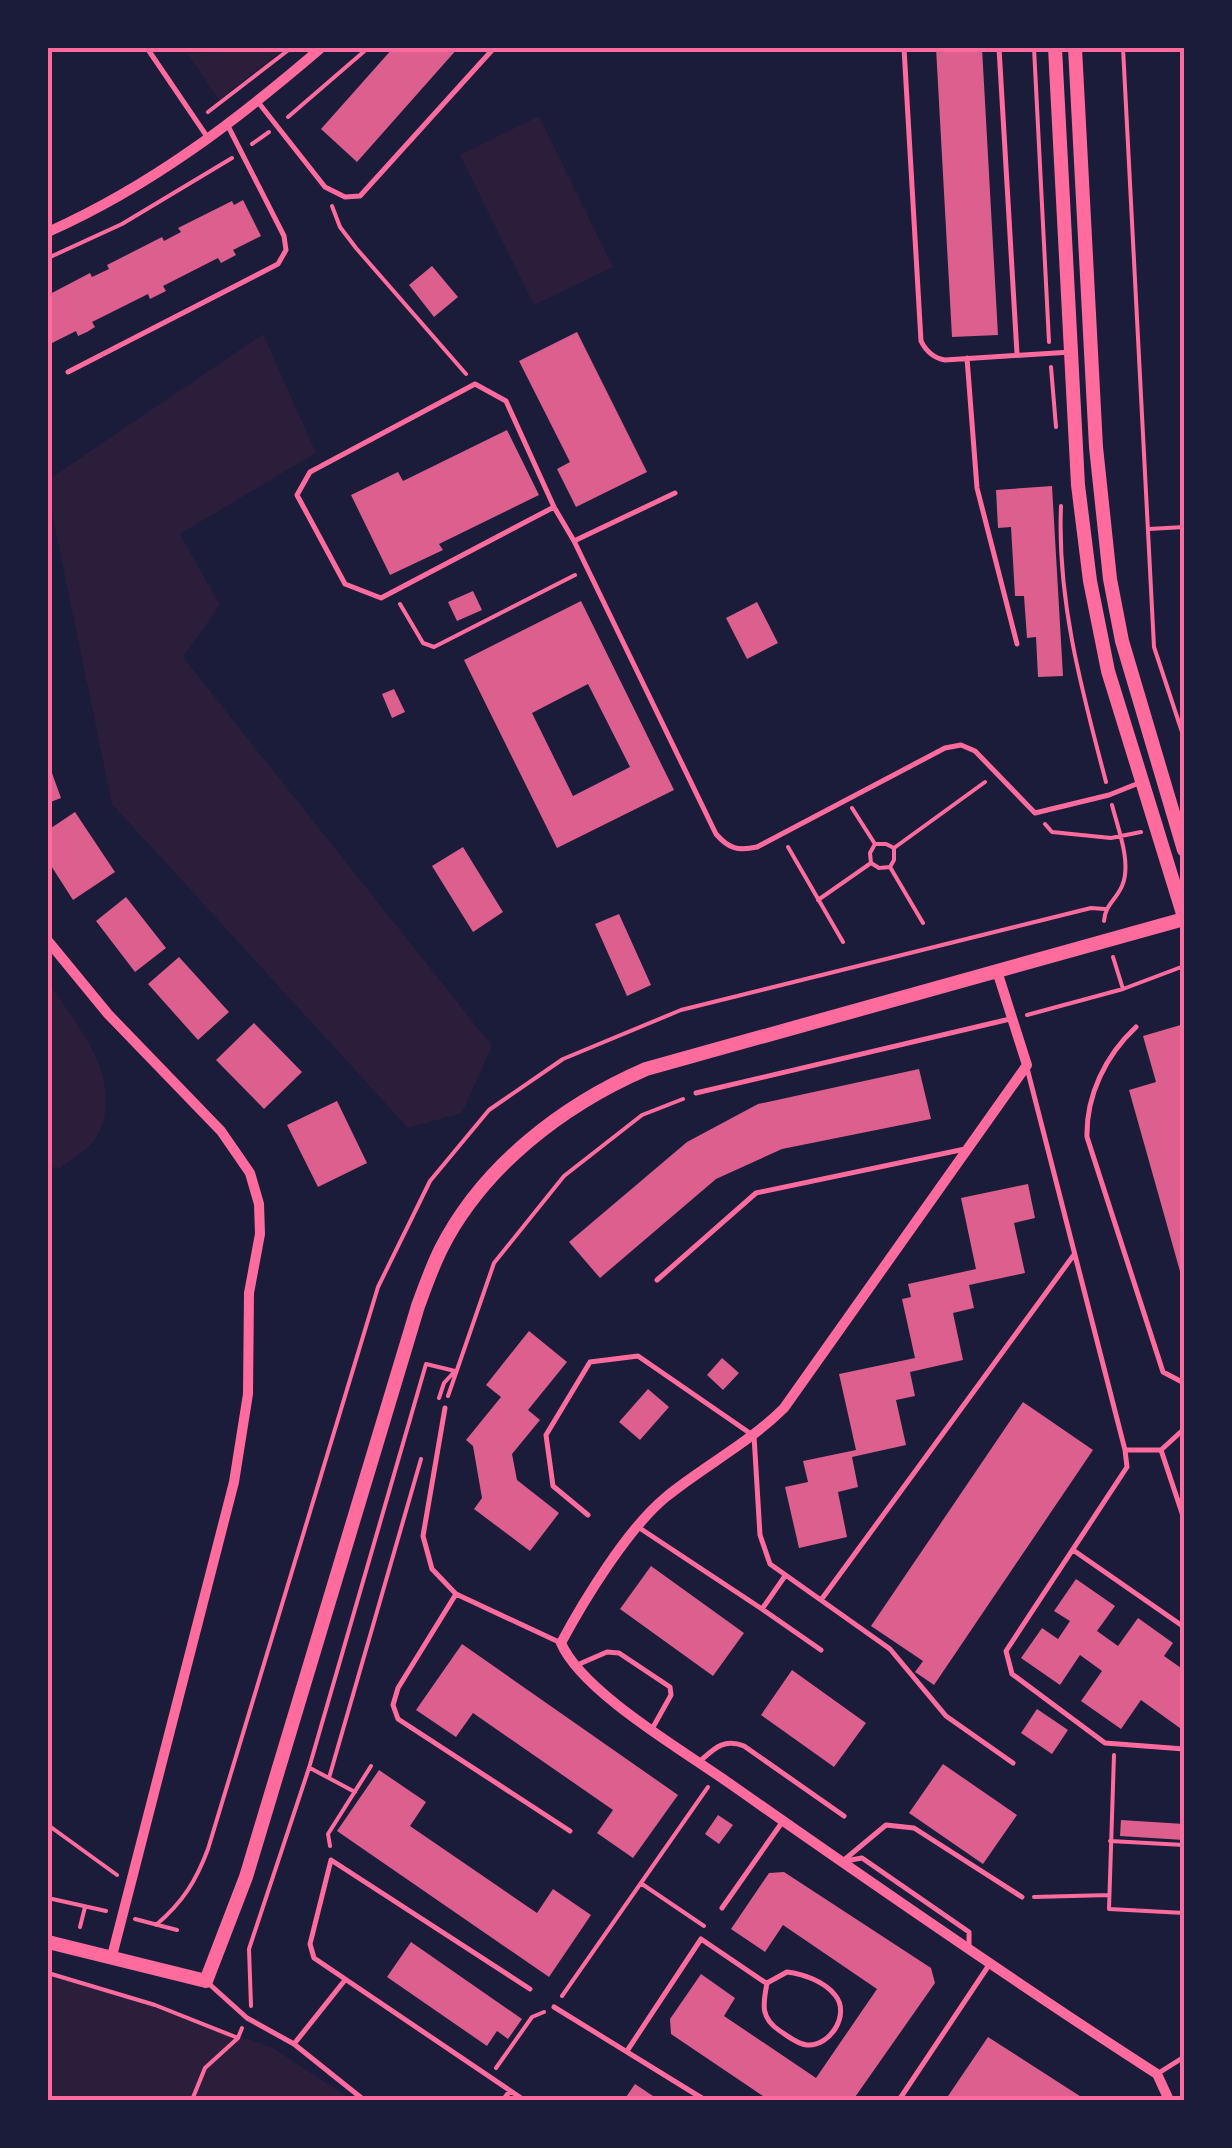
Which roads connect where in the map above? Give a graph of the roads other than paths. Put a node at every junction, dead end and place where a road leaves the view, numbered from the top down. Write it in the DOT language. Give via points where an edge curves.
graph roads {
  1 [pos="147,48"];
  2 [pos="322,48"];
  3 [pos="494,48"];
  4 [pos="904,48"];
  5 [pos="999,48"];
  6 [pos="1055,48"];
  7 [pos="1075,48"];
  8 [pos="258,102"];
  9 [pos="228,126"];
  10 [pos="210,140"];
  11 [pos="48,232"];
  12 [pos="1090,351"];
  13 [pos="1071,352"];
  14 [pos="1017,355"];
  15 [pos="967,358"];
  16 [pos="68,372"];
  17 [pos="675,493"];
  18 [pos="554,507"];
  19 [pos="574,541"];
  20 [pos="1017,644"];
  21 [pos="1140,782"];
  22 [pos="1184,850"];
  23 [pos="1184,918"];
  24 [pos="48,940"];
  25 [pos="997,972"];
  26 [pos="1018,1018"];
  27 [pos="1136,1026"];
  28 [pos="1027,1065"];
  29 [pos="696,1093"];
  30 [pos="965,1149"];
  31 [pos="1075,1254"];
  32 [pos="657,1280"];
  33 [pos="1184,1382"];
  34 [pos="445,1408"];
  35 [pos="1184,1429"];
  36 [pos="754,1436"];
  37 [pos="1125,1450"];
  38 [pos="1161,1450"];
  39 [pos="588,1514"];
  40 [pos="1184,1519"];
  41 [pos="638,1527"];
  42 [pos="1073,1550"];
  43 [pos="785,1576"];
  44 [pos="456,1594"];
  45 [pos="821,1600"];
  46 [pos="762,1609"];
  47 [pos="1184,1627"];
  48 [pos="561,1643"];
  49 [pos="821,1650"];
  50 [pos="575,1666"];
  51 [pos="652,1729"];
  52 [pos="1184,1749"];
  53 [pos="699,1762"];
  54 [pos="1012,1762"];
  55 [pos="844,1816"];
  56 [pos="783,1821"];
  57 [pos="570,1831"];
  58 [pos="842,1862"];
  59 [pos="1022,1897"];
  60 [pos="722,1908"];
  61 [pos="48,1942"];
  62 [pos="112,1956"];
  63 [pos="988,1965"];
  64 [pos="344,1980"];
  65 [pos="206,1981"];
  66 [pos="767,1983"];
  67 [pos="530,1989"];
  68 [pos="554,2007"];
  69 [pos="294,2044"];
  70 [pos="627,2050"];
  71 [pos="1184,2055"];
  72 [pos="1156,2074"];
  73 [pos="510,2091"];
  74 [pos="901,2098"];
  75 [pos="364,2100"];
  76 [pos="504,2100"];
  77 [pos="524,2100"];
  78 [pos="704,2100"];
  79 [pos="910,2100"];
  80 [pos="1169,2100"];
  1 -- 10 [label="lane"];
  2 -- 8 [label="street"];
  3 -- 8 [label="lane" via="365,194 344,197 325,188"];
  4 -- 15 [label="lane" via="921,340 940,359"];
  5 -- 14 [label="lane"];
  6 -- 13 [label="main road"];
  7 -- 12 [label="main road"];
  8 -- 9 [label="street"];
  9 -- 10 [label="street"];
  9 -- 16 [label="lane" via="284,236 278,264"];
  10 -- 11 [label="street"];
  12 -- 13 [label="main road"];
  12 -- 22 [label="main road" via="1110,580"];
  13 -- 14 [label="lane"];
  13 -- 21 [label="main road" via="1090,581"];
  14 -- 15 [label="lane"];
  15 -- 20 [label="lane" via="977,488"];
  17 -- 19 [label="lane"];
  18 -- 18 [label="lane" via="506,401 474,384 310,472 296,494 345,584 381,598"];
  18 -- 19 [label="lane"];
  19 -- 21 [label="lane" via="727,846 758,847 961,745 975,751 1035,813"];
  21 -- 23 [label="main road"];
  23 -- 25 [label="main road"];
  24 -- 62 [label="street" via="221,1132 250,1173 259,1204 248,1394 234,1482"];
  25 -- 26 [label="street"];
  25 -- 65 [label="main road" via="693,1054 598,1090 509,1160 470,1205 442,1247 418,1306 246,1877"];
  26 -- 28 [label="street"];
  26 -- 29 [label="lane"];
  27 -- 33 [label="lane" via="1096,1086 1087,1137 1163,1372"];
  28 -- 30 [label="street"];
  28 -- 31 [label="lane"];
  30 -- 32 [label="lane" via="756,1193"];
  30 -- 36 [label="street" via="784,1408"];
  31 -- 37 [label="lane"];
  31 -- 45 [label="lane"];
  34 -- 44 [label="lane" via="423,1536 432,1570"];
  35 -- 38 [label="lane"];
  36 -- 39 [label="lane" via="638,1356 590,1362 546,1434 553,1486"];
  36 -- 41 [label="street" via="664,1499"];
  36 -- 43 [label="lane" via="760,1535 770,1564"];
  37 -- 38 [label="lane"];
  37 -- 42 [label="lane" via="1127,1467"];
  38 -- 40 [label="lane"];
  41 -- 46 [label="lane"];
  41 -- 48 [label="street"];
  42 -- 47 [label="lane"];
  42 -- 52 [label="lane" via="1006,1650 1012,1674 1105,1742"];
  43 -- 45 [label="lane"];
  43 -- 46 [label="lane"];
  44 -- 48 [label="lane"];
  44 -- 57 [label="lane" via="398,1688 398,1719"];
  45 -- 54 [label="lane" via="890,1649 946,1716"];
  46 -- 49 [label="lane"];
  48 -- 50 [label="street"];
  50 -- 51 [label="street"];
  50 -- 51 [label="lane" via="619,1653 670,1686"];
  51 -- 53 [label="street"];
  53 -- 55 [label="lane" via="718,1745 744,1746"];
  53 -- 56 [label="street"];
  56 -- 58 [label="street"];
  56 -- 60 [label="lane"];
  58 -- 59 [label="lane" via="886,1825 914,1828"];
  58 -- 63 [label="street"];
  61 -- 62 [label="main road"];
  62 -- 65 [label="main road"];
  63 -- 72 [label="street"];
  63 -- 74 [label="lane"];
  64 -- 67 [label="lane" via="314,1958 310,1944 331,1860"];
  64 -- 69 [label="lane"];
  64 -- 73 [label="lane"];
  65 -- 69 [label="lane" via="247,2018"];
  66 -- 66 [label="lane" via="762,2009 769,2024 802,2045 818,2045 834,2032 842,2011 836,1996 804,1974 786,1972"];
  66 -- 70 [label="lane" via="701,1940"];
  68 -- 70 [label="lane"];
  69 -- 75 [label="lane"];
  70 -- 78 [label="lane"];
  71 -- 72 [label="lane"];
  72 -- 80 [label="street"];
  73 -- 76 [label="lane"];
  73 -- 77 [label="lane"];
  74 -- 79 [label="lane"];
}
